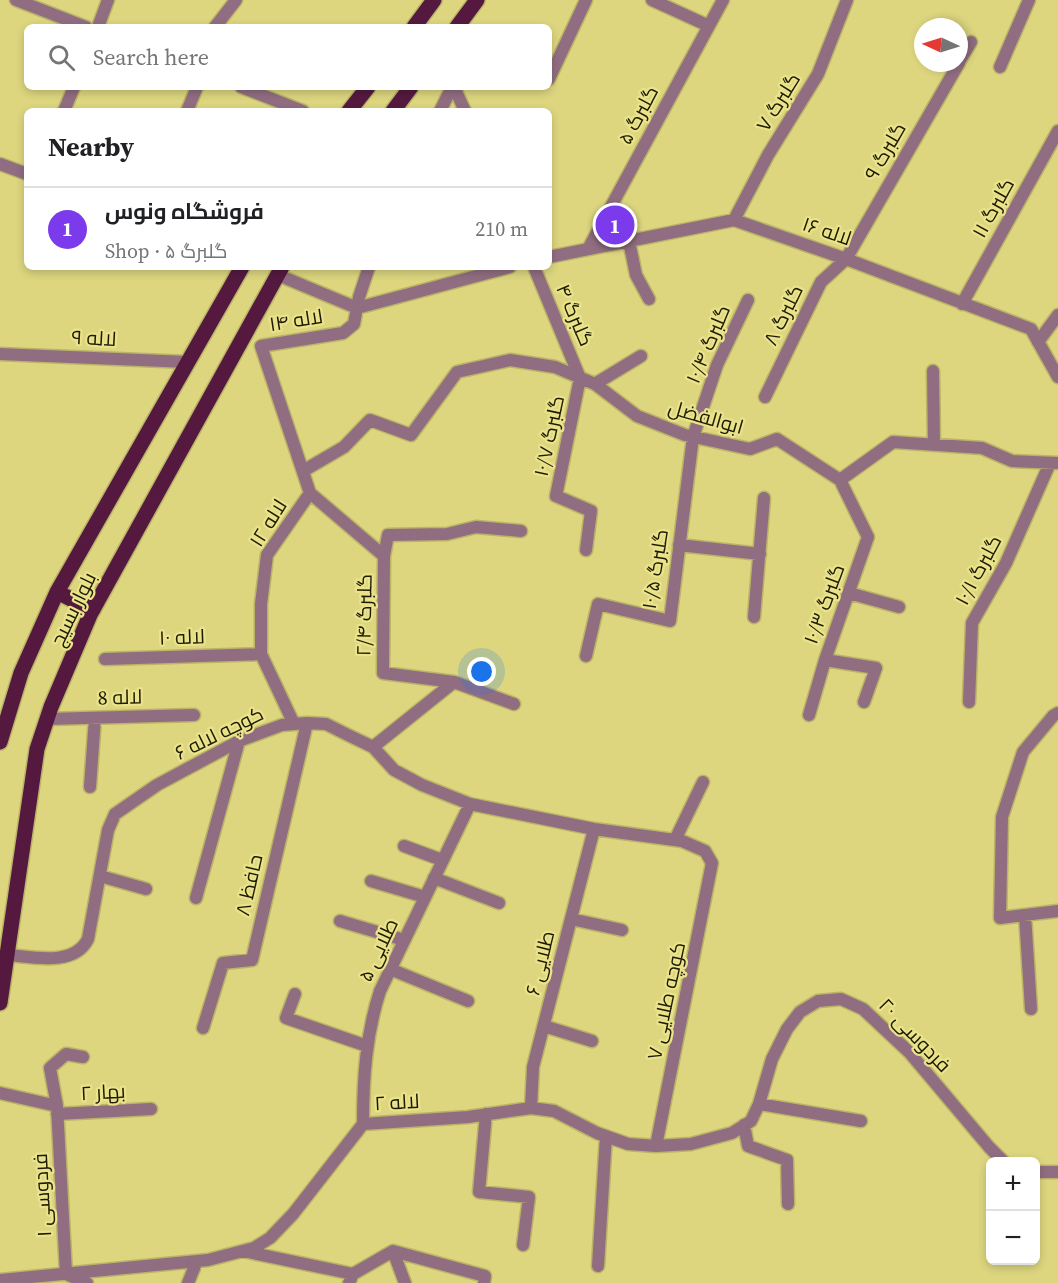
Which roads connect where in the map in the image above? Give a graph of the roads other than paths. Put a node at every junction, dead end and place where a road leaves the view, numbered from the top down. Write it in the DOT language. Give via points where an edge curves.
graph roads {
  1 [pos="16,0"];
  2 [pos="108,0"];
  3 [pos="236,0"];
  4 [pos="434,0"];
  5 [pos="477,0"];
  6 [pos="586,0"];
  7 [pos="652,0"];
  8 [pos="723,0"];
  9 [pos="847,0"];
  10 [pos="1029,0"];
  11 [pos="78,24"];
  12 [pos="99,24"];
  13 [pos="217,24"];
  14 [pos="416,24"];
  15 [pos="459,24"];
  16 [pos="709,26"];
  17 [pos="971,42"];
  18 [pos="968,47"];
  19 [pos="1000,68"];
  20 [pos="954,72"];
  21 [pos="552,73"];
  22 [pos="73,90"];
  23 [pos="196,90"];
  24 [pos="249,90"];
  25 [pos="366,90"];
  26 [pos="409,90"];
  27 [pos="451,90"];
  28 [pos="454,90"];
  29 [pos="65,108"];
  30 [pos="188,108"];
  31 [pos="295,108"];
  32 [pos="351,108"];
  33 [pos="395,108"];
  34 [pos="442,108"];
  35 [pos="464,108"];
  36 [pos="1058,131"];
  37 [pos="0,164"];
  38 [pos="24,173"];
  39 [pos="734,220"];
  40 [pos="629,241"];
  41 [pos="588,249"];
  42 [pos="552,256"];
  43 [pos="846,259"];
  44 [pos="240,270"];
  45 [pos="368,270"];
  46 [pos="499,270"];
  47 [pos="535,270"];
  48 [pos="280,271"];
  49 [pos="649,299"];
  50 [pos="748,300"];
  51 [pos="962,304"];
  52 [pos="357,308"];
  53 [pos="1058,315"];
  54 [pos="1038,342"];
  55 [pos="261,346"];
  56 [pos="0,354"];
  57 [pos="641,356"];
  58 [pos="187,362"];
  59 [pos="933,371"];
  60 [pos="1058,377"];
  61 [pos="580,378"];
  62 [pos="595,384"];
  63 [pos="765,397"];
  64 [pos="693,437"];
  65 [pos="934,445"];
  66 [pos="1054,463"];
  67 [pos="303,471"];
  68 [pos="840,480"];
  69 [pos="310,493"];
  70 [pos="764,498"];
  71 [pos="521,531"];
  72 [pos="679,545"];
  73 [pos="586,550"];
  74 [pos="760,554"];
  75 [pos="384,556"];
  76 [pos="57,592"];
  77 [pos="849,593"];
  78 [pos="899,607"];
  79 [pos="93,610"];
  80 [pos="754,616"];
  81 [pos="261,654"];
  82 [pos="586,656"];
  83 [pos="105,659"];
  84 [pos="825,660"];
  85 [pos="454,682"];
  86 [pos="864,702"];
  87 [pos="969,702"];
  88 [pos="514,704"];
  89 [pos="1058,713"];
  90 [pos="194,715"];
  91 [pos="809,715"];
  92 [pos="95,718"];
  93 [pos="47,719"];
  94 [pos="300,723"];
  95 [pos="239,741"];
  96 [pos="0,742"];
  97 [pos="373,747"];
  98 [pos="703,782"];
  99 [pos="90,786"];
  100 [pos="470,804"];
  101 [pos="594,829"];
  102 [pos="675,840"];
  103 [pos="404,846"];
  104 [pos="442,860"];
  105 [pos="712,863"];
  106 [pos="100,876"];
  107 [pos="434,878"];
  108 [pos="371,881"];
  109 [pos="146,889"];
  110 [pos="425,897"];
  111 [pos="196,898"];
  112 [pos="499,903"];
  113 [pos="1058,911"];
  114 [pos="1024,915"];
  115 [pos="571,919"];
  116 [pos="340,921"];
  117 [pos="622,930"];
  118 [pos="404,940"];
  119 [pos="7,955"];
  120 [pos="390,969"];
  121 [pos="295,994"];
  122 [pos="468,1001"];
  123 [pos="0,1004"];
  124 [pos="1031,1009"];
  125 [pos="544,1026"];
  126 [pos="203,1028"];
  127 [pos="592,1041"];
  128 [pos="367,1046"];
  129 [pos="82,1057"];
  130 [pos="0,1093"];
  131 [pos="759,1104"];
  132 [pos="531,1108"];
  133 [pos="151,1109"];
  134 [pos="57,1110"];
  135 [pos="486,1114"];
  136 [pos="861,1121"];
  137 [pos="363,1124"];
  138 [pos="744,1125"];
  139 [pos="606,1136"];
  140 [pos="656,1146"];
  141 [pos="1000,1157"];
  142 [pos="1040,1172"];
  143 [pos="1058,1172"];
  144 [pos="788,1204"];
  145 [pos="523,1245"];
  146 [pos="242,1251"];
  147 [pos="393,1251"];
  148 [pos="197,1261"];
  149 [pos="598,1266"];
  150 [pos="66,1274"];
  151 [pos="351,1279"];
  152 [pos="0,1280"];
  153 [pos="85,1282"];
  154 [pos="188,1283"];
  155 [pos="405,1283"];
  156 [pos="484,1283"];
  1 -- 11 [label="street"];
  2 -- 12 [label="street"];
  3 -- 13 [label="street"];
  4 -- 14 [label="main road"];
  5 -- 15 [label="main road"];
  6 -- 21 [label="street"];
  7 -- 16 [label="street"];
  8 -- 16 [label="street, گلبرگ ۵"];
  9 -- 39 [label="street, گلبرگ ۷" via="818,74"];
  10 -- 19 [label="street"];
  16 -- 41 [label="street, گلبرگ ۵"];
  17 -- 18 [label="street, گلبرگ ۹"];
  20 -- 43 [label="street, گلبرگ ۹"];
  22 -- 29 [label="street"];
  23 -- 30 [label="street"];
  24 -- 31 [label="street"];
  25 -- 32 [label="main road"];
  26 -- 33 [label="main road"];
  27 -- 34 [label="street"];
  28 -- 35 [label="street"];
  36 -- 51 [label="street, گلبرگ ۱۱"];
  37 -- 38 [label="street"];
  39 -- 40 [label="street"];
  39 -- 43 [label="street, لاله ۱۶"];
  40 -- 41 [label="street"];
  40 -- 49 [label="street" via="636,275"];
  41 -- 42 [label="street"];
  43 -- 51 [label="street, لاله ۱۶"];
  43 -- 63 [label="street, گلبرگ ۸" via="821,282"];
  44 -- 58 [label="main road, بلوار بسیج"];
  45 -- 52 [label="street, لاله ۱۴"];
  46 -- 52 [label="street"];
  47 -- 61 [label="street, گلبرگ ۴"];
  48 -- 52 [label="street"];
  48 -- 79 [label="main road, بلوار بسیج"];
  50 -- 64 [label="street, گلبرگ ۱۰/۴" via="717,365"];
  51 -- 54 [label="street, لاله ۱۶" via="1031,329"];
  52 -- 55 [label="street, لاله ۱۴" via="354,324 343,333"];
  53 -- 54 [label="street"];
  54 -- 60 [label="street, لاله ۱۶"];
  55 -- 67 [label="street, لاله ۱۲"];
  56 -- 58 [label="street, لاله ۹"];
  57 -- 62 [label="street"];
  58 -- 76 [label="main road, بلوار بسیج"];
  59 -- 65 [label="street"];
  61 -- 62 [label="street, ابوالفضل"];
  61 -- 67 [label="street, ابوالفضل" via="555,367 510,360 457,372 411,435 370,420 344,447"];
  61 -- 73 [label="street, گلبرگ ۱۰/۷" via="556,496 591,511"];
  62 -- 64 [label="street, ابوالفضل" via="637,416"];
  64 -- 68 [label="street, ابوالفضل" via="750,449 777,439"];
  64 -- 72 [label="street, گلبرگ ۱۰/۵"];
  65 -- 66 [label="street" via="982,448 1012,461"];
  65 -- 68 [label="street" via="893,442"];
  66 -- 87 [label="street, گلبرگ ۱۰/۱" via="972,623"];
  67 -- 69 [label="street, لاله ۱۲"];
  68 -- 77 [label="street, گلبرگ ۱۰/۳" via="868,537"];
  69 -- 75 [label="street, گلبرگ ۲/۴"];
  69 -- 81 [label="street, لاله ۱۲" via="267,555 261,603"];
  70 -- 74 [label="street"];
  71 -- 75 [label="street" via="476,527 447,534 388,535"];
  72 -- 74 [label="street"];
  72 -- 82 [label="street, گلبرگ ۱۰/۵" via="669,621 598,604"];
  74 -- 80 [label="street"];
  75 -- 85 [label="street, گلبرگ ۲/۴" via="383,674"];
  76 -- 79 [label="main road"];
  76 -- 96 [label="main road, بلوار بسیج" via="21,673"];
  77 -- 78 [label="street"];
  77 -- 84 [label="street, گلبرگ ۱۰/۳"];
  79 -- 93 [label="main road, بلوار بسیج"];
  81 -- 83 [label="street, لاله ۱۰"];
  81 -- 94 [label="street, لاله ۱۲"];
  84 -- 86 [label="street, گلبرگ ۱۰/۳" via="876,668"];
  84 -- 91 [label="street"];
  85 -- 88 [label="street, گلبرگ ۲/۴"];
  85 -- 97 [label="street"];
  89 -- 114 [label="street" via="1023,752 1002,817 1000,918"];
  90 -- 92 [label="street, لاله 8"];
  92 -- 93 [label="street, لاله 8"];
  92 -- 99 [label="street"];
  93 -- 119 [label="main road, بلوار بسیج" via="37,749"];
  94 -- 95 [label="street, کوچه لاله ۶" via="282,724"];
  94 -- 97 [label="street, کوچه لاله ۶" via="326,724"];
  94 -- 126 [label="street, حافظ ۸" via="252,960 223,963"];
  95 -- 106 [label="street, کوچه لاله ۶" via="158,785 115,814 108,830"];
  95 -- 111 [label="street"];
  97 -- 100 [label="street, کوچه لاله ۶" via="394,770"];
  98 -- 102 [label="street"];
  100 -- 101 [label="street, کوچه لاله ۶"];
  100 -- 104 [label="street, طلایی ۵"];
  101 -- 102 [label="street, کوچه لاله ۶"];
  101 -- 115 [label="street, طلایی ۶"];
  102 -- 105 [label="street, کوچه لاله ۶" via="705,851"];
  103 -- 104 [label="street"];
  104 -- 107 [label="street, طلایی ۵"];
  105 -- 140 [label="street, کوچه طلایی ۷"];
  106 -- 109 [label="street"];
  106 -- 119 [label="street, کوچه لاله ۶" via="83,949 71,956"];
  107 -- 110 [label="street, طلایی ۵"];
  107 -- 112 [label="street"];
  108 -- 110 [label="street"];
  110 -- 118 [label="street, طلایی ۵"];
  113 -- 114 [label="street"];
  114 -- 124 [label="street"];
  115 -- 117 [label="street"];
  115 -- 125 [label="street, طلایی ۶"];
  116 -- 118 [label="street"];
  118 -- 120 [label="street, طلایی ۵"];
  119 -- 123 [label="main road, بلوار بسیج"];
  120 -- 122 [label="street"];
  120 -- 128 [label="street, طلایی ۵" via="371,1020"];
  121 -- 128 [label="street" via="286,1018"];
  125 -- 127 [label="street"];
  125 -- 132 [label="street, طلایی ۶" via="533,1067"];
  128 -- 137 [label="street, طلایی ۵"];
  129 -- 134 [label="street, فردوسی ۱" via="66,1054 50,1068"];
  130 -- 134 [label="street, بهار ۲"];
  131 -- 136 [label="street"];
  131 -- 138 [label="street" via="751,1121"];
  131 -- 141 [label="street, فردوسی ۲۰" via="772,1059 800,1012 818,1001 841,999 863,1009 909,1052"];
  132 -- 135 [label="street, لاله ۲"];
  132 -- 139 [label="street, لاله ۲" via="554,1111"];
  133 -- 134 [label="street, بهار ۲"];
  134 -- 150 [label="street, فردوسی ۱"];
  135 -- 137 [label="street, لاله ۲"];
  135 -- 145 [label="street" via="478,1192 529,1197"];
  137 -- 146 [label="street, لاله ۲" via="293,1214 270,1238"];
  138 -- 140 [label="street, لاله ۲" via="732,1133 691,1144"];
  138 -- 144 [label="street" via="748,1146 787,1160"];
  139 -- 140 [label="street, لاله ۲" via="628,1144"];
  139 -- 149 [label="street"];
  142 -- 143 [label="street"];
  146 -- 148 [label="street, لاله ۲"];
  146 -- 151 [label="street"];
  147 -- 151 [label="street"];
  147 -- 155 [label="street"];
  147 -- 156 [label="street" via="485,1276"];
  148 -- 150 [label="street, لاله ۲"];
  148 -- 154 [label="street"];
  150 -- 152 [label="street, لاله ۲"];
  150 -- 153 [label="street"];
}
